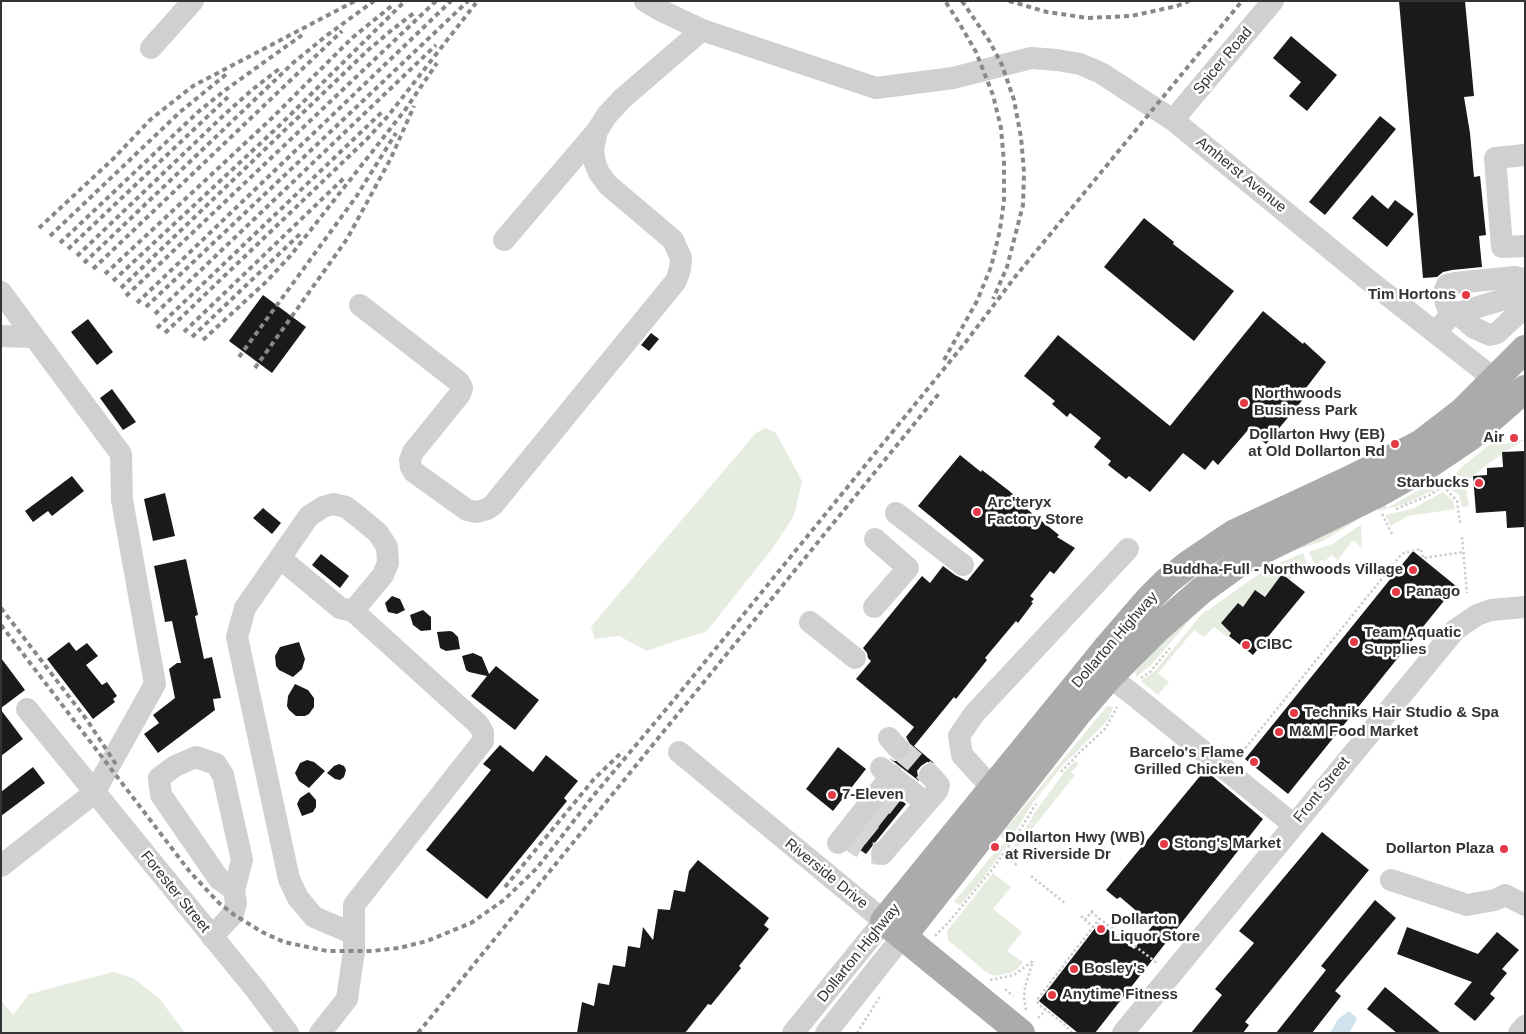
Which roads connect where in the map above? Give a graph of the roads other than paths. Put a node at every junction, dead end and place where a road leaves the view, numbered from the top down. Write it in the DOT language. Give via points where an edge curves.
graph roads {
  1 [pos="193,1"];
  2 [pos="645,1"];
  3 [pos="1273,1"];
  4 [pos="702,30"];
  5 [pos="151,48"];
  6 [pos="1173,120"];
  7 [pos="597,131"];
  8 [pos="1525,155"];
  9 [pos="504,240"];
  10 [pos="1525,246"];
  11 [pos="1525,282"];
  12 [pos="1,292"];
  13 [pos="1525,293"];
  14 [pos="360,305"];
  15 [pos="1525,307"];
  16 [pos="1454,314"];
  17 [pos="1435,332"];
  18 [pos="1,336"];
  19 [pos="34,336"];
  20 [pos="1525,349"];
  21 [pos="1496,379"];
  22 [pos="1522,397"];
  23 [pos="896,513"];
  24 [pos="875,540"];
  25 [pos="1128,549"];
  26 [pos="280,558"];
  27 [pos="963,565"];
  28 [pos="874,607"];
  29 [pos="1525,607"];
  30 [pos="353,612"];
  31 [pos="810,622"];
  32 [pos="855,658"];
  33 [pos="1110,677"];
  34 [pos="27,710"];
  35 [pos="679,752"];
  36 [pos="930,775"];
  37 [pos="992,788"];
  38 [pos="94,793"];
  39 [pos="926,803"];
  40 [pos="1294,825"];
  41 [pos="838,843"];
  42 [pos="882,854"];
  43 [pos="1,866"];
  44 [pos="1392,880"];
  45 [pos="234,890"];
  46 [pos="1515,900"];
  47 [pos="894,929"];
  48 [pos="354,934"];
  49 [pos="212,937"];
  50 [pos="1029,1022"];
  51 [pos="1525,1026"];
  52 [pos="288,1033"];
  53 [pos="320,1033"];
  54 [pos="793,1033"];
  55 [pos="826,1033"];
  56 [pos="1124,1033"];
  57 [pos="1519,1033"];
  1 -- 5 [label="street"];
  2 -- 4 [label="street, Amherst Avenue"];
  3 -- 6 [label="street, Spicer Road"];
  4 -- 6 [label="street, Amherst Avenue" via="876,88 953,78 1031,58 1080,64 1126,88"];
  4 -- 7 [label="street" via="623,98"];
  6 -- 17 [label="street, Amherst Avenue"];
  7 -- 9 [label="street"];
  7 -- 14 [label="street" via="593,150 599,173 608,185 673,240 681,258 680,269 676,281 492,506 477,512 467,510 414,472 410,460 413,452 462,388 459,382"];
  8 -- 10 [label="street" via="1494,158 1502,247"];
  11 -- 16 [label="street" via="1515,277 1447,285 1444,292 1446,304"];
  12 -- 19 [label="street"];
  13 -- 16 [label="street"];
  15 -- 16 [label="street" via="1497,333 1490,334 1474,328"];
  16 -- 17 [label="street"];
  17 -- 21 [label="street, Amherst Avenue"];
  18 -- 19 [label="street"];
  19 -- 38 [label="street" via="121,454 122,500 155,684"];
  20 -- 21 [label="main road, Dollarton Highway"];
  21 -- 22 [label="street, Amherst Avenue"];
  21 -- 33 [label="main road, Dollarton Highway" via="1463,411 1420,444 1351,480 1233,534 1190,563 1149,599"];
  22 -- 33 [label="main road, Dollarton Highway" via="1430,464 1245,559 1202,590 1156,630"];
  23 -- 27 [label="street"];
  24 -- 28 [label="street" via="908,568"];
  25 -- 37 [label="street" via="974,714 959,736 962,755"];
  26 -- 30 [label="street" via="340,608"];
  26 -- 30 [label="street" via="309,516 334,504 346,507 378,533 387,547 388,564 383,575"];
  26 -- 48 [label="street" via="245,608 238,637 289,879 298,898 314,918"];
  29 -- 40 [label="street, Front Street" via="1491,610 1455,630"];
  30 -- 48 [label="street" via="483,732 483,741 354,905"];
  31 -- 32 [label="street"];
  33 -- 37 [label="main road, Dollarton Highway"];
  33 -- 40 [label="street"];
  33 -- 47 [label="main road, Dollarton Highway"];
  34 -- 38 [label="street, Forester Street"];
  35 -- 47 [label="street, Riverside Drive"];
  36 -- 39 [label="street" via="939,784 938,791"];
  37 -- 47 [label="main road, Dollarton Highway"];
  38 -- 43 [label="street"];
  38 -- 49 [label="street, Forester Street"];
  39 -- 41 [label="street" via="886,772"];
  39 -- 42 [label="street"];
  40 -- 56 [label="street, Front Street"];
  44 -- 46 [label="street" via="1467,905"];
  45 -- 45 [label="street" via="242,860 223,775 216,764 196,757 175,766 159,778 161,795 219,879"];
  45 -- 49 [label="street" via="236,903 233,914"];
  47 -- 50 [label="main road, Riverside Drive" via="960,982"];
  47 -- 54 [label="street, Dollarton Highway"];
  47 -- 55 [label="street, Dollarton Highway"];
  48 -- 53 [label="street" via="347,999"];
  49 -- 52 [label="street, Forester Street"];
  51 -- 57 [label="street"];
}
